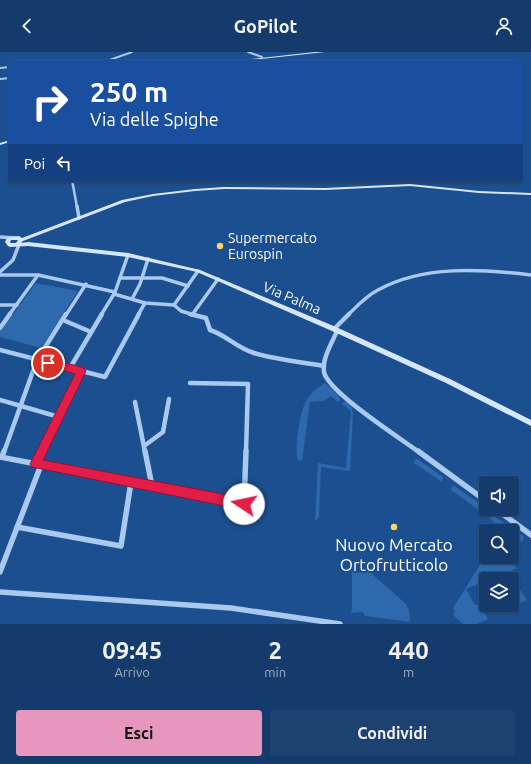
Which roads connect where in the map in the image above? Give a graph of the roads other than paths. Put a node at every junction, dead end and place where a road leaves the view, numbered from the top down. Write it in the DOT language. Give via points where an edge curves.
graph roads {
  1 [pos="132,52"];
  2 [pos="248,52"];
  3 [pos="324,52"];
  4 [pos="262,57"];
  5 [pos="109,60"];
  6 [pos="240,60"];
  7 [pos="72,182"];
  8 [pos="531,194"];
  9 [pos="79,218"];
  10 [pos="0,238"];
  11 [pos="19,240"];
  12 [pos="10,243"];
  13 [pos="0,244"];
  14 [pos="28,244"];
  15 [pos="18,251"];
  16 [pos="128,255"];
  17 [pos="148,259"];
  18 [pos="198,272"];
  19 [pos="0,274"];
  20 [pos="38,275"];
  21 [pos="531,275"];
  22 [pos="120,278"];
  23 [pos="142,278"];
  24 [pos="218,279"];
  25 [pos="86,284"];
  26 [pos="188,286"];
  27 [pos="114,293"];
  28 [pos="132,299"];
  29 [pos="145,303"];
  30 [pos="0,305"];
  31 [pos="17,305"];
  32 [pos="174,305"];
  33 [pos="192,315"];
  34 [pos="63,320"];
  35 [pos="0,328"];
  36 [pos="335,330"];
  37 [pos="91,332"];
  38 [pos="0,350"];
  39 [pos="37,360"];
  40 [pos="324,366"];
  41 [pos="70,368"];
  42 [pos="82,371"];
  43 [pos="190,382"];
  44 [pos="169,399"];
  45 [pos="0,400"];
  46 [pos="135,402"];
  47 [pos="21,406"];
  48 [pos="59,417"];
  49 [pos="531,423"];
  50 [pos="144,446"];
  51 [pos="1,457"];
  52 [pos="38,464"];
  53 [pos="131,482"];
  54 [pos="152,486"];
  55 [pos="479,497"];
  56 [pos="505,516"];
  57 [pos="17,527"];
  58 [pos="531,535"];
  59 [pos="0,572"];
  60 [pos="0,592"];
  61 [pos="340,624"];
  1 -- 5 [label="street"];
  2 -- 4 [label="street"];
  3 -- 4 [label="street"];
  4 -- 6 [label="street"];
  7 -- 9 [label="street"];
  8 -- 9 [label="street" via="410,185 310,189 224,188 153,195 124,201"];
  9 -- 11 [label="street"];
  10 -- 11 [label="street"];
  10 -- 12 [label="street"];
  11 -- 12 [label="street"];
  11 -- 12 [label="street"];
  11 -- 14 [label="street, Via Palma"];
  11 -- 15 [label="street"];
  12 -- 13 [label="street"];
  12 -- 15 [label="street"];
  14 -- 15 [label="street"];
  14 -- 16 [label="street, Via Palma"];
  15 -- 19 [label="street"];
  16 -- 17 [label="street, Via Palma"];
  16 -- 22 [label="street"];
  17 -- 18 [label="street, Via Palma"];
  17 -- 23 [label="street"];
  18 -- 24 [label="street, Via Palma"];
  18 -- 26 [label="street"];
  19 -- 20 [label="street"];
  20 -- 25 [label="street"];
  20 -- 31 [label="street"];
  21 -- 36 [label="street" via="459,271 406,279 376,291"];
  22 -- 23 [label="street"];
  22 -- 27 [label="street"];
  23 -- 26 [label="street" via="162,278"];
  23 -- 28 [label="street"];
  24 -- 33 [label="street"];
  24 -- 36 [label="street, Via Palma"];
  25 -- 27 [label="street"];
  25 -- 34 [label="street"];
  26 -- 32 [label="street"];
  27 -- 28 [label="street"];
  27 -- 37 [label="street"];
  28 -- 29 [label="street"];
  29 -- 32 [label="street"];
  29 -- 42 [label="street" via="105,377"];
  30 -- 31 [label="street"];
  31 -- 35 [label="street"];
  32 -- 33 [label="street" via="177,309"];
  33 -- 40 [label="street" via="206,318 210,330 222,334 237,346 253,352"];
  34 -- 37 [label="street"];
  34 -- 39 [label="street"];
  36 -- 40 [label="street"];
  36 -- 49 [label="street, Via Palma" via="448,381"];
  37 -- 41 [label="street"];
  38 -- 39 [label="street"];
  39 -- 41 [label="street"];
  39 -- 47 [label="street"];
  40 -- 55 [label="street" via="324,376 332,386"];
  41 -- 42 [label="street"];
  42 -- 48 [label="street"];
  43 -- 54 [label="street" via="248,384 244,504"];
  44 -- 50 [label="street" via="163,432"];
  45 -- 47 [label="street"];
  46 -- 50 [label="street"];
  47 -- 48 [label="street"];
  47 -- 51 [label="street"];
  48 -- 52 [label="street"];
  50 -- 54 [label="street"];
  51 -- 52 [label="street"];
  52 -- 53 [label="street"];
  52 -- 57 [label="street"];
  53 -- 54 [label="street"];
  53 -- 57 [label="street" via="121,546"];
  56 -- 58 [label="street"];
  57 -- 59 [label="street"];
  60 -- 61 [label="street" via="231,608"];
}
